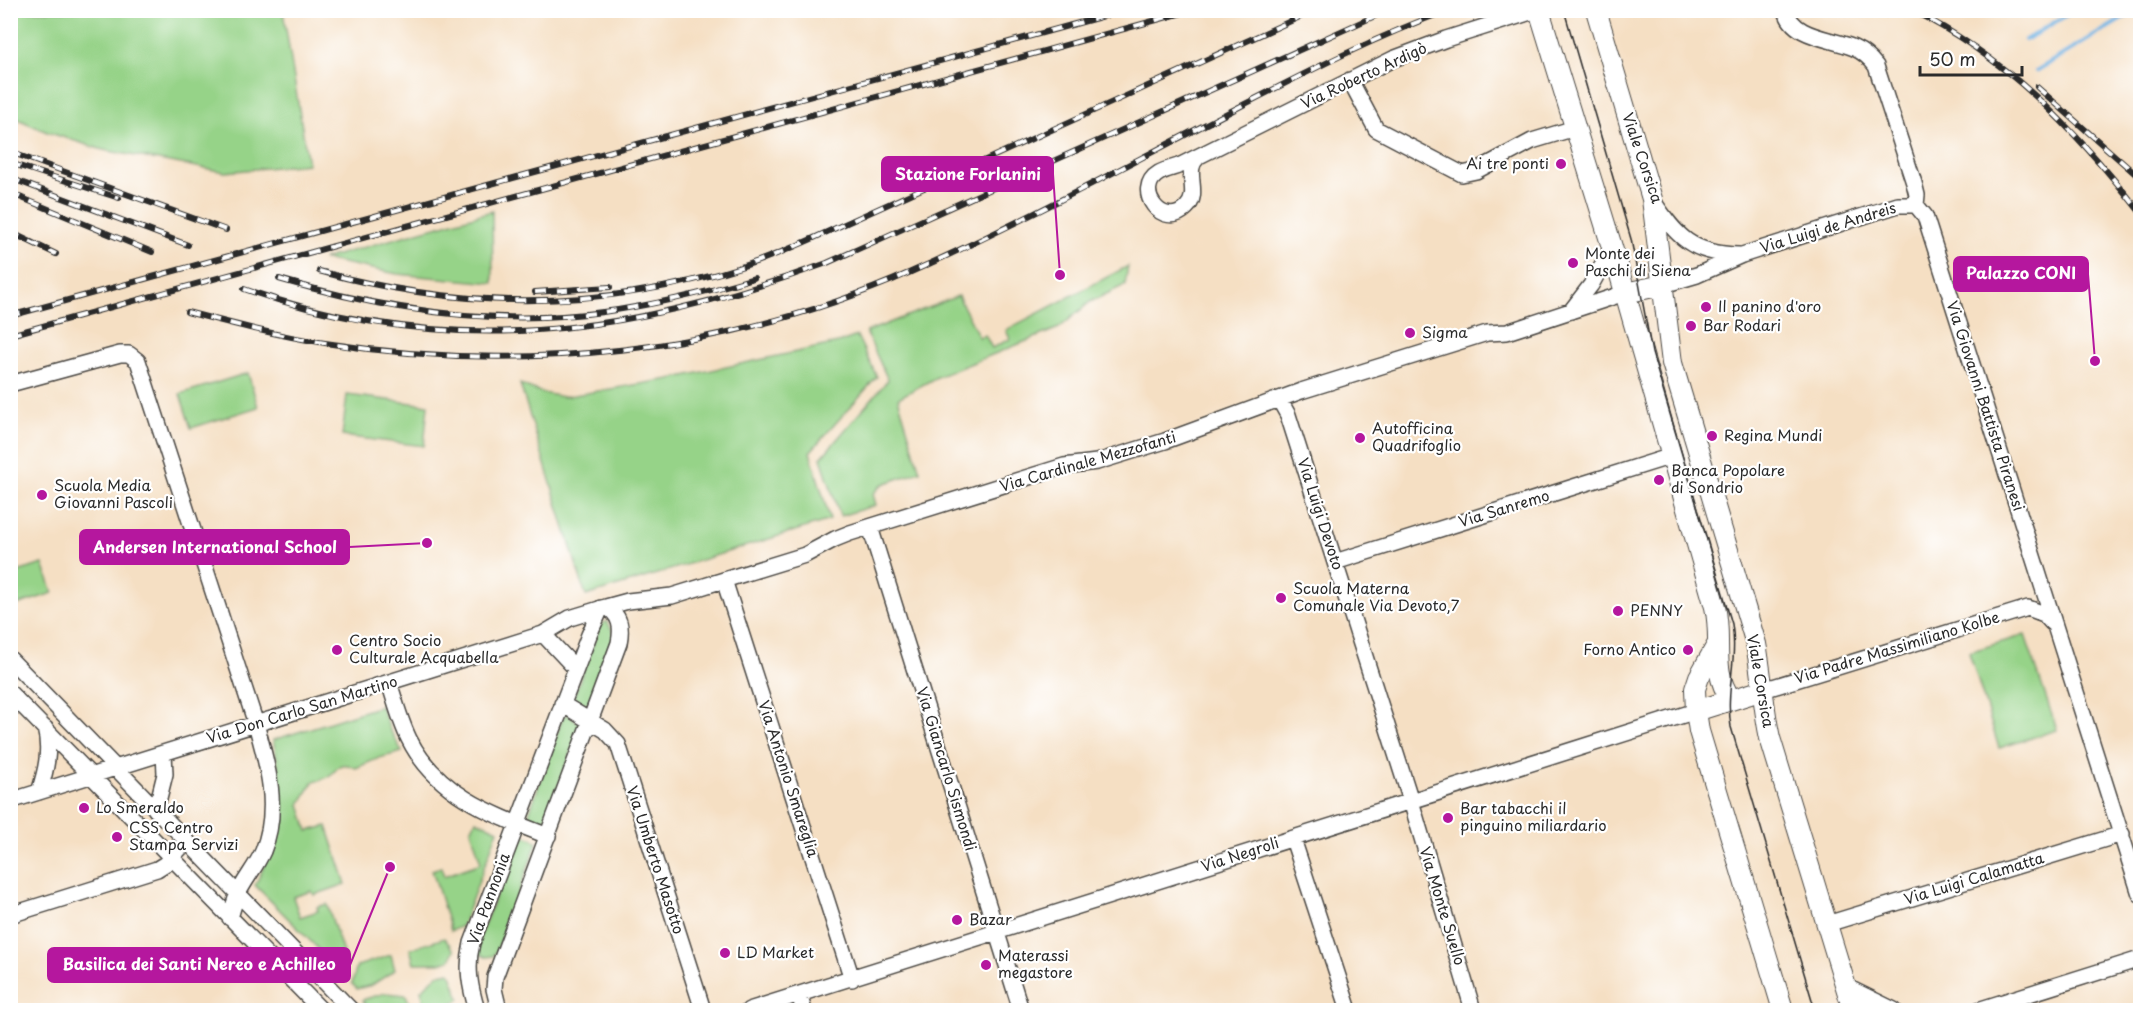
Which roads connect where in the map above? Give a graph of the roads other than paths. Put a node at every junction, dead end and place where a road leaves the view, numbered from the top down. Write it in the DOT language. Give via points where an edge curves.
graph roads {
  1 [pos="1538,10"];
  2 [pos="1596,10"];
  3 [pos="1786,10"];
  4 [pos="1350,80"];
  5 [pos="1575,128"];
  6 [pos="1198,157"];
  7 [pos="1652,200"];
  8 [pos="1916,205"];
  9 [pos="1612,247"];
  10 [pos="1742,255"];
  11 [pos="1663,285"];
  12 [pos="1625,293"];
  13 [pos="1569,313"];
  14 [pos="10,384"];
  15 [pos="1279,399"];
  16 [pos="1672,456"];
  17 [pos="870,527"];
  18 [pos="1335,562"];
  19 [pos="2040,578"];
  20 [pos="724,580"];
  21 [pos="604,608"];
  22 [pos="2028,608"];
  23 [pos="2056,628"];
  24 [pos="543,633"];
  25 [pos="1719,637"];
  26 [pos="10,659"];
  27 [pos="576,669"];
  28 [pos="389,682"];
  29 [pos="1763,690"];
  30 [pos="10,693"];
  31 [pos="1731,699"];
  32 [pos="562,704"];
  33 [pos="1696,711"];
  34 [pos="591,722"];
  35 [pos="256,724"];
  36 [pos="45,728"];
  37 [pos="164,753"];
  38 [pos="116,768"];
  39 [pos="91,776"];
  40 [pos="39,792"];
  41 [pos="10,801"];
  42 [pos="1411,801"];
  43 [pos="156,810"];
  44 [pos="517,824"];
  45 [pos="2122,834"];
  46 [pos="548,836"];
  47 [pos="1293,839"];
  48 [pos="187,841"];
  49 [pos="171,858"];
  50 [pos="2140,894"];
  51 [pos="237,896"];
  52 [pos="10,915"];
  53 [pos="230,918"];
  54 [pos="1827,924"];
  55 [pos="997,933"];
  56 [pos="2140,959"];
  57 [pos="468,966"];
  58 [pos="495,977"];
  59 [pos="852,979"];
  60 [pos="1847,987"];
  61 [pos="799,995"];
  62 [pos="321,1011"];
  63 [pos="351,1011"];
  64 [pos="477,1011"];
  65 [pos="499,1011"];
  66 [pos="703,1011"];
  67 [pos="749,1011"];
  68 [pos="804,1011"];
  69 [pos="1021,1011"];
  70 [pos="1349,1011"];
  71 [pos="1473,1011"];
  72 [pos="1783,1011"];
  73 [pos="1854,1011"];
  74 [pos="1894,1011"];
  75 [pos="1978,1011"];
  1 -- 4 [label="street, Via Roberto Ardigò" via="1421,48"];
  1 -- 5 [label="main road"];
  2 -- 7 [label="main road, Viale Corsica"];
  3 -- 8 [label="street, Via Giovanni Battista Piranesi" via="1801,30 1854,48 1876,66 1914,183"];
  4 -- 5 [label="street" via="1376,129 1462,174 1476,171 1532,141"];
  4 -- 6 [label="street, Via Roberto Ardigò"];
  5 -- 9 [label="main road"];
  7 -- 10 [label="street, Viale Corsica" via="1687,242 1719,255"];
  7 -- 11 [label="main road, Viale Corsica"];
  8 -- 10 [label="street, Via Luigi de Andreis" via="1898,206"];
  8 -- 19 [label="street, Via Giovanni Battista Piranesi" via="1925,216"];
  9 -- 12 [label="main road, Viale Corsica"];
  9 -- 13 [label="street" via="1591,285"];
  10 -- 11 [label="street, Via Luigi de Andreis"];
  11 -- 12 [label="main road"];
  11 -- 29 [label="main road, Viale Corsica" via="1675,374 1756,644"];
  12 -- 13 [label="street, Via Cardinale Mezzofanti"];
  12 -- 16 [label="main road, Viale Corsica"];
  13 -- 15 [label="street, Via Cardinale Mezzofanti" via="1507,332 1487,333"];
  14 -- 35 [label="street" via="120,354 129,354 138,361"];
  15 -- 17 [label="street, Via Cardinale Mezzofanti" via="1165,441 1097,462 1064,466"];
  15 -- 18 [label="street, Via Luigi Devoto" via="1288,415"];
  16 -- 18 [label="street, Via Sanremo"];
  16 -- 25 [label="main road, Viale Corsica" via="1715,607"];
  17 -- 20 [label="street, Via Cardinale Mezzofanti" via="834,538 810,553"];
  17 -- 55 [label="street, Via Giancarlo Sismondi"];
  18 -- 42 [label="street, Via Luigi Devoto"];
  19 -- 22 [label="street" via="2038,597"];
  19 -- 23 [label="street, Via Giovanni Battista Piranesi"];
  20 -- 21 [label="street, Via Cardinale Mezzofanti" via="666,598"];
  20 -- 59 [label="street, Via Antonio Smareglia"];
  21 -- 24 [label="street, Via Don Carlo San Martino" via="570,618"];
  21 -- 27 [label="street, Via Pannonia"];
  21 -- 34 [label="street" via="614,612 622,629"];
  22 -- 23 [label="street" via="2044,614"];
  22 -- 29 [label="street, Via Padre Massimiliano Kolbe"];
  23 -- 45 [label="street, Via Giovanni Battista Piranesi"];
  24 -- 27 [label="street"];
  24 -- 28 [label="street, Via Don Carlo San Martino"];
  25 -- 31 [label="main road, Viale Corsica" via="1719,675"];
  25 -- 33 [label="main road" via="1696,683"];
  26 -- 38 [label="street"];
  27 -- 32 [label="street, Via Pannonia"];
  28 -- 35 [label="street, Via Don Carlo San Martino"];
  28 -- 44 [label="street" via="408,737 431,770 468,802"];
  29 -- 31 [label="main road, Via Padre Massimiliano Kolbe"];
  29 -- 54 [label="main road, Viale Corsica" via="1770,738"];
  30 -- 36 [label="street"];
  31 -- 33 [label="main road, Via Negroli"];
  32 -- 34 [label="street, Via Umberto Masotto"];
  32 -- 44 [label="street, Via Pannonia"];
  33 -- 42 [label="street, Via Negroli"];
  33 -- 72 [label="main road"];
  34 -- 46 [label="street"];
  34 -- 66 [label="street, Via Umberto Masotto" via="613,736 618,744"];
  35 -- 37 [label="street, Via Don Carlo San Martino"];
  35 -- 51 [label="street" via="270,774 270,818 263,852"];
  36 -- 39 [label="street"];
  36 -- 40 [label="street" via="48,753"];
  37 -- 38 [label="street, Via Don Carlo San Martino"];
  37 -- 43 [label="street" via="165,774"];
  38 -- 39 [label="street, Via Don Carlo San Martino"];
  38 -- 43 [label="street"];
  39 -- 40 [label="street, Via Don Carlo San Martino"];
  39 -- 49 [label="street"];
  40 -- 41 [label="street, Via Don Carlo San Martino"];
  42 -- 47 [label="street, Via Negroli"];
  42 -- 71 [label="street, Via Monte Suello"];
  43 -- 48 [label="street"];
  44 -- 46 [label="street"];
  44 -- 57 [label="street, Via Pannonia" via="472,943"];
  45 -- 50 [label="street, Via Giovanni Battista Piranesi"];
  45 -- 54 [label="street, Via Luigi Calamatta"];
  46 -- 58 [label="street"];
  47 -- 55 [label="street, Via Negroli"];
  47 -- 70 [label="street"];
  48 -- 49 [label="street"];
  48 -- 51 [label="street"];
  49 -- 52 [label="street" via="154,870"];
  49 -- 53 [label="street"];
  51 -- 53 [label="street"];
  51 -- 63 [label="street"];
  53 -- 62 [label="street"];
  54 -- 60 [label="main road, Viale Corsica"];
  55 -- 59 [label="street, Via Negroli"];
  55 -- 69 [label="street, Via Giancarlo Sismondi"];
  56 -- 75 [label="street"];
  57 -- 58 [label="street"];
  57 -- 64 [label="street, Via Pannonia"];
  58 -- 65 [label="street"];
  59 -- 61 [label="street, Via Negroli"];
  60 -- 73 [label="main road, Viale Corsica"];
  60 -- 74 [label="street"];
  61 -- 67 [label="street, Via Negroli"];
  61 -- 68 [label="street"];
}
